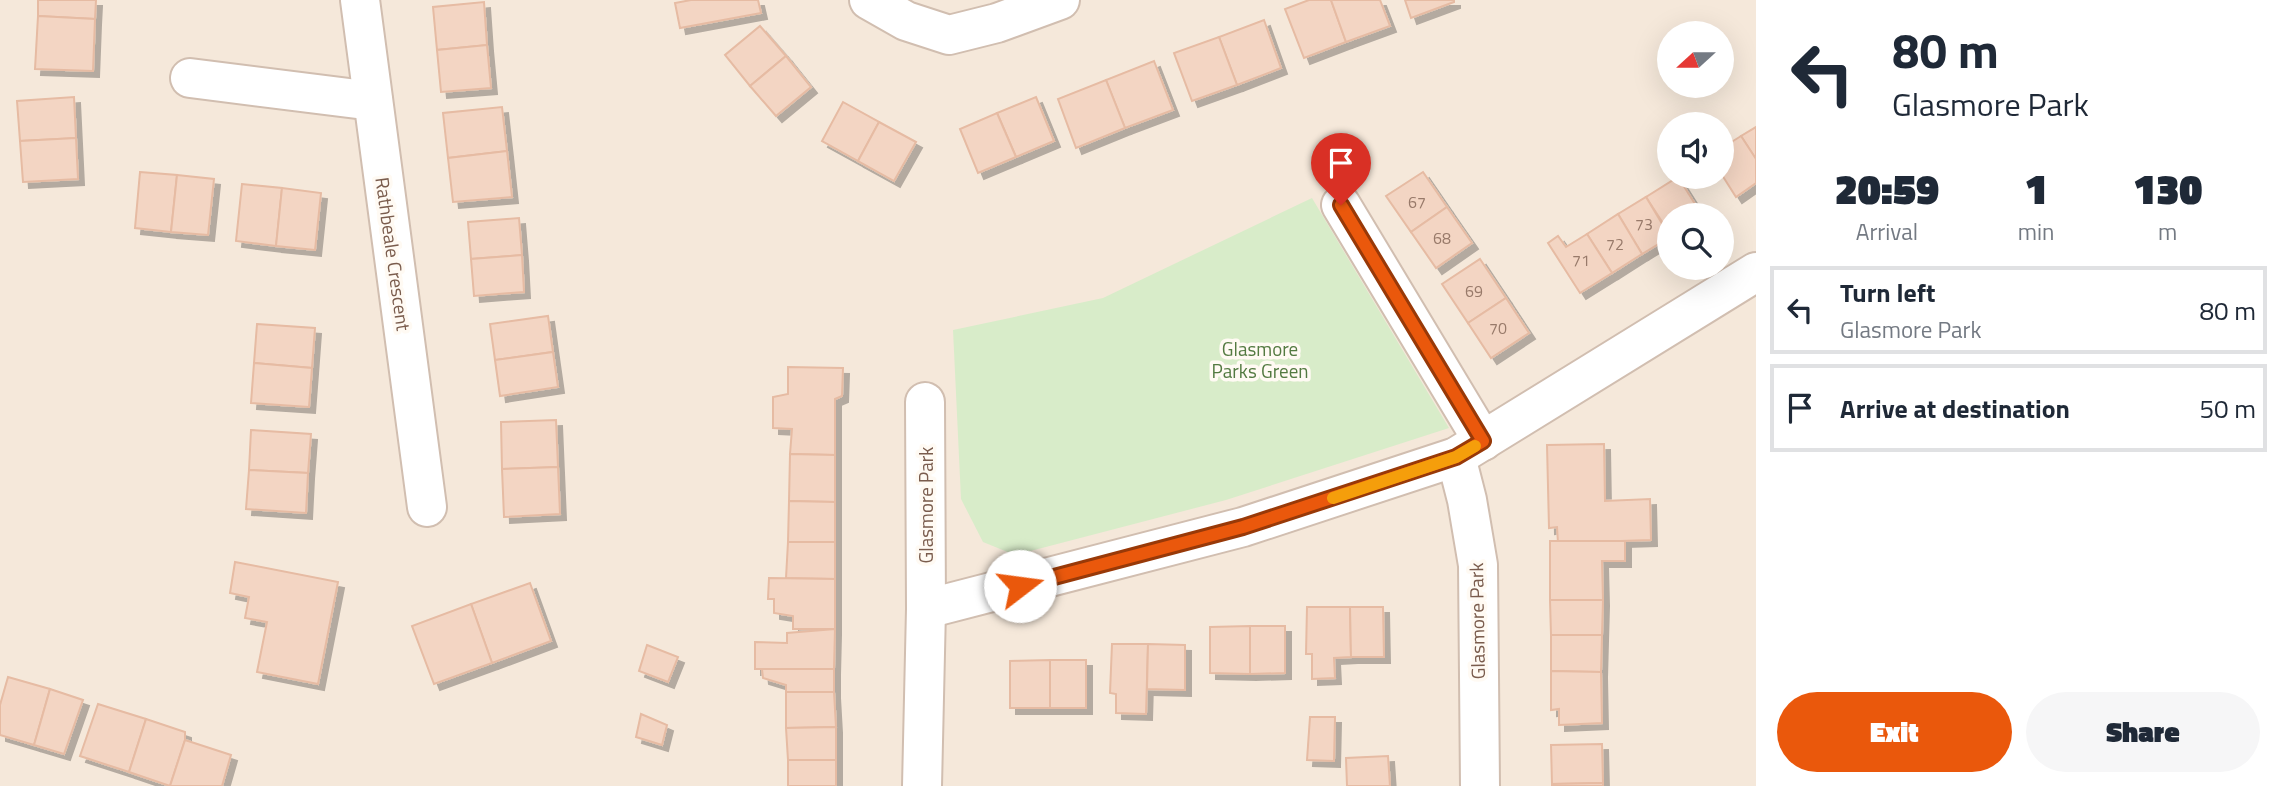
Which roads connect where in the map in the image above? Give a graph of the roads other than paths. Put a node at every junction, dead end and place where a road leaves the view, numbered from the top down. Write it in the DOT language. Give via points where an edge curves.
graph roads {
  1 [pos="360,0"];
  2 [pos="869,0"];
  3 [pos="1060,0"];
  4 [pos="190,78"];
  5 [pos="373,101"];
  6 [pos="1341,205"];
  7 [pos="1756,272"];
  8 [pos="926,402"];
  9 [pos="1469,449"];
  10 [pos="427,507"];
  11 [pos="926,609"];
  12 [pos="922,786"];
  13 [pos="1480,786"];
  1 -- 5 [label="street, Rathbeale Crescent"];
  2 -- 3 [label="street" via="906,21 949,35"];
  4 -- 5 [label="street"];
  5 -- 10 [label="street, Rathbeale Crescent"];
  6 -- 9 [label="street, Glasmore Park"];
  7 -- 9 [label="street"];
  8 -- 11 [label="street, Glasmore Park"];
  9 -- 11 [label="street" via="1243,527"];
  9 -- 13 [label="street, Glasmore Park" via="1467,500 1478,565"];
  11 -- 12 [label="street, Glasmore Park"];
}
